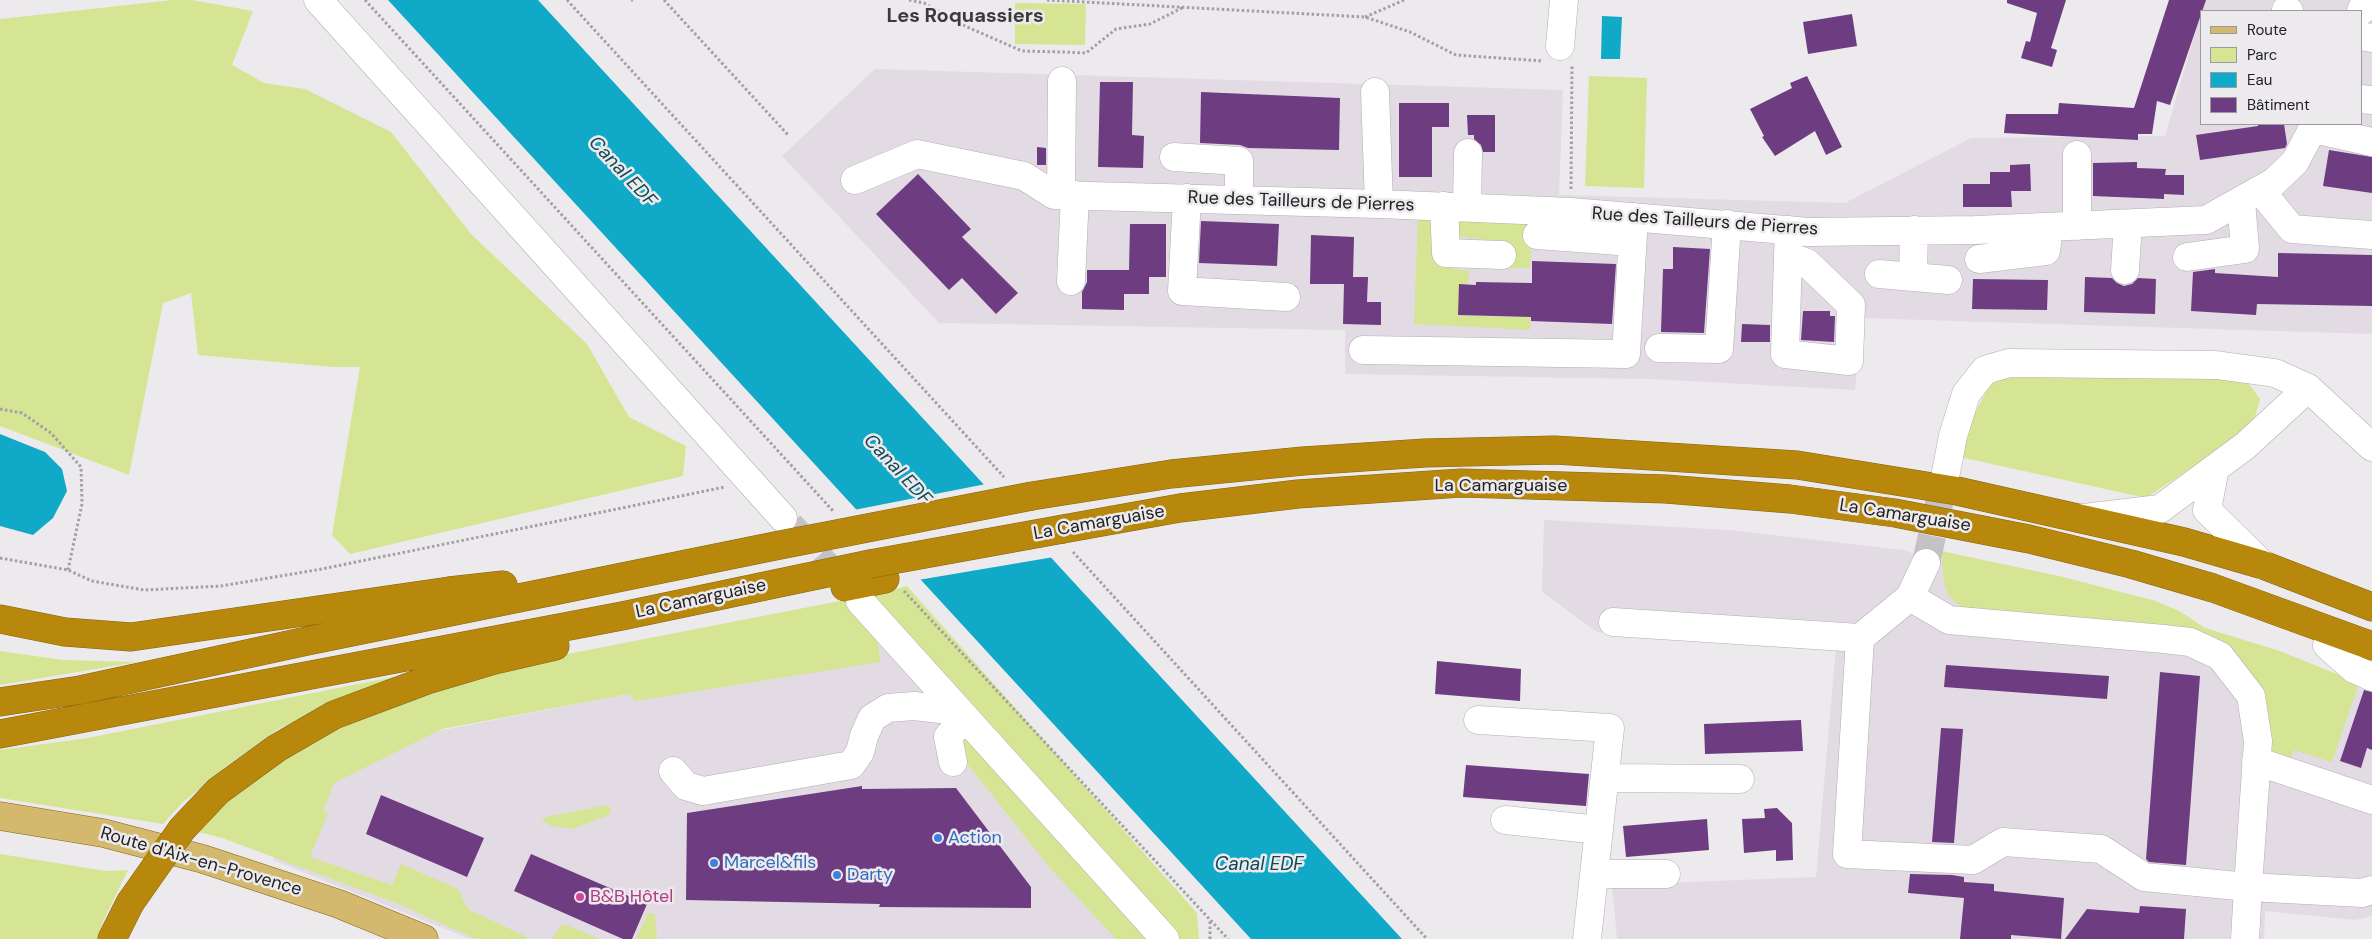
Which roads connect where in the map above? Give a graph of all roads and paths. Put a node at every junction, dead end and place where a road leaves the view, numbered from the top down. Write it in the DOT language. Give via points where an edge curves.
graph roads {
  1 [pos="318,0"];
  2 [pos="364,0"];
  3 [pos="567,0"];
  4 [pos="664,0"];
  5 [pos="909,0"];
  6 [pos="1048,0"];
  7 [pos="1404,0"];
  8 [pos="1564,0"];
  9 [pos="1185,7"];
  10 [pos="1365,17"];
  11 [pos="1562,58"];
  12 [pos="1062,81"];
  13 [pos="1375,92"];
  14 [pos="2315,126"];
  15 [pos="789,136"];
  16 [pos="2372,142"];
  17 [pos="1468,153"];
  18 [pos="2077,155"];
  19 [pos="1174,157"];
  20 [pos="855,180"];
  21 [pos="1063,195"];
  22 [pos="2250,196"];
  23 [pos="1187,198"];
  24 [pos="1239,200"];
  25 [pos="1379,204"];
  26 [pos="1456,207"];
  27 [pos="1571,212"];
  28 [pos="1727,224"];
  29 [pos="2128,224"];
  30 [pos="2077,226"];
  31 [pos="2049,227"];
  32 [pos="1633,229"];
  33 [pos="1789,230"];
  34 [pos="1914,230"];
  35 [pos="1537,235"];
  36 [pos="2372,235"];
  37 [pos="1502,255"];
  38 [pos="1788,256"];
  39 [pos="2188,257"];
  40 [pos="1979,259"];
  41 [pos="2124,270"];
  42 [pos="1878,274"];
  43 [pos="1913,277"];
  44 [pos="1948,280"];
  45 [pos="1072,281"];
  46 [pos="1286,297"];
  47 [pos="1659,348"];
  48 [pos="1363,350"];
  49 [pos="2308,388"];
  50 [pos="0,409"];
  51 [pos="2372,447"];
  52 [pos="2215,468"];
  53 [pos="1946,472"];
  54 [pos="1006,479"];
  55 [pos="750,482"];
  56 [pos="783,518"];
  57 [pos="2084,518"];
  58 [pos="840,519"];
  59 [pos="1069,540"];
  60 [pos="0,558"];
  61 [pos="1926,563"];
  62 [pos="2263,566"];
  63 [pos="666,569"];
  64 [pos="68,570"];
  65 [pos="879,574"];
  66 [pos="1910,596"];
  67 [pos="860,602"];
  68 [pos="2372,607"];
  69 [pos="0,619"];
  70 [pos="1613,622"];
  71 [pos="615,625"];
  72 [pos="1860,638"];
  73 [pos="2327,645"];
  74 [pos="2372,646"];
  75 [pos="2372,662"];
  76 [pos="2372,677"];
  77 [pos="0,702"];
  78 [pos="961,714"];
  79 [pos="1478,720"];
  80 [pos="0,734"];
  81 [pos="2256,761"];
  82 [pos="953,762"];
  83 [pos="673,771"];
  84 [pos="1605,778"];
  85 [pos="1740,779"];
  86 [pos="2372,800"];
  87 [pos="0,816"];
  88 [pos="1506,820"];
  89 [pos="1599,830"];
  90 [pos="1594,874"];
  91 [pos="1666,874"];
  92 [pos="2248,887"];
  93 [pos="2372,890"];
  94 [pos="1210,919"];
  95 [pos="1588,932"];
  96 [pos="407,934"];
  97 [pos="112,939"];
  98 [pos="424,939"];
  99 [pos="1165,939"];
  100 [pos="1210,939"];
  101 [pos="1228,939"];
  102 [pos="1427,939"];
  103 [pos="2244,939"];
  1 -- 55 [label="street"];
  2 -- 58 [label="path"];
  3 -- 54 [label="path"];
  4 -- 15 [label="path"];
  5 -- 9 [label="path" via="924,4 1022,51 1086,53 1116,29 1150,24"];
  6 -- 9 [label="path"];
  7 -- 10 [label="path"];
  8 -- 11 [label="street"];
  9 -- 10 [label="path"];
  10 -- 11 [label="path" via="1410,32 1456,55"];
  11 -- 27 [label="path"];
  12 -- 21 [label="street"];
  13 -- 25 [label="street"];
  14 -- 16 [label="street"];
  14 -- 22 [label="street, Rue des Tailleurs de Pierres" via="2295,162 2274,182"];
  17 -- 26 [label="street"];
  18 -- 30 [label="street"];
  19 -- 24 [label="street" via="1239,161"];
  20 -- 21 [label="street" via="916,154 1024,176"];
  21 -- 23 [label="street, Rue des Tailleurs de Pierres"];
  21 -- 45 [label="street"];
  22 -- 29 [label="street, Rue des Tailleurs de Pierres" via="2206,220"];
  22 -- 36 [label="street" via="2292,229"];
  22 -- 39 [label="street" via="2245,249"];
  23 -- 24 [label="street, Rue des Tailleurs de Pierres"];
  23 -- 46 [label="street" via="1182,291"];
  24 -- 25 [label="street, Rue des Tailleurs de Pierres"];
  25 -- 26 [label="street, Rue des Tailleurs de Pierres"];
  26 -- 27 [label="street, Rue des Tailleurs de Pierres"];
  26 -- 37 [label="street" via="1446,253"];
  27 -- 32 [label="street, Rue des Tailleurs de Pierres"];
  28 -- 32 [label="street, Rue des Tailleurs de Pierres"];
  28 -- 33 [label="street, Rue des Tailleurs de Pierres"];
  28 -- 47 [label="street" via="1719,349"];
  29 -- 30 [label="street, Rue des Tailleurs de Pierres"];
  29 -- 41 [label="street"];
  30 -- 31 [label="street, Rue des Tailleurs de Pierres"];
  31 -- 34 [label="street, Rue des Tailleurs de Pierres"];
  31 -- 40 [label="street" via="2046,251"];
  32 -- 35 [label="street"];
  32 -- 48 [label="street" via="1626,354"];
  33 -- 34 [label="street, Rue des Tailleurs de Pierres"];
  33 -- 38 [label="street"];
  34 -- 43 [label="street"];
  42 -- 43 [label="street"];
  43 -- 44 [label="street"];
  49 -- 51 [label="street"];
  49 -- 52 [label="street" via="2245,446"];
  49 -- 53 [label="street" via="2275,373 2216,365 2010,363 1985,370 1966,394"];
  50 -- 64 [label="path" via="22,413 52,433 81,466 82,504"];
  52 -- 57 [label="street" via="2160,509"];
  52 -- 62 [label="street" via="2207,510"];
  55 -- 56 [label="street"];
  55 -- 64 [label="path" via="322,569 221,586 144,590 92,581"];
  57 -- 62 [label="highway, La Camarguaise" via="2184,542"];
  57 -- 63 [label="highway, La Camarguaise, bridge" via="1957,492 1797,465 1555,450 1426,453 1171,474 1032,496"];
  59 -- 65 [label="highway, La Camarguaise, bridge"];
  59 -- 73 [label="highway" via="1230,517 1381,503 1486,499 1671,505 1808,518 1943,537 2159,588"];
  59 -- 74 [label="highway, La Camarguaise" via="1180,508 1298,494 1461,483 1666,489 1780,498 1895,513 2029,538 2213,588"];
  59 -- 102 [label="path"];
  60 -- 64 [label="path"];
  61 -- 66 [label="street"];
  62 -- 68 [label="highway, La Camarguaise"];
  63 -- 69 [label="highway" via="449,591 131,637 66,632"];
  63 -- 77 [label="highway" via="80,690"];
  65 -- 71 [label="highway, La Camarguaise"];
  65 -- 94 [label="path"];
  66 -- 72 [label="street"];
  66 -- 81 [label="street" via="1949,620 2164,638 2190,642 2220,656 2251,696 2258,741"];
  67 -- 78 [label="street"];
  70 -- 72 [label="street"];
  71 -- 80 [label="highway"];
  71 -- 97 [label="highway, bridge" via="430,679 334,715 277,748 218,791 182,829 130,903"];
  72 -- 92 [label="street" via="1847,854 1974,860 2003,842 2101,849 2144,877"];
  73 -- 75 [label="highway"];
  73 -- 76 [label="street" via="2354,670"];
  78 -- 82 [label="street" via="948,737"];
  78 -- 83 [label="street" via="914,706 888,708 872,718 860,752 851,765 703,791 686,786"];
  78 -- 99 [label="street"];
  79 -- 84 [label="street" via="1610,728"];
  81 -- 86 [label="street"];
  81 -- 92 [label="street"];
  84 -- 85 [label="street"];
  84 -- 89 [label="street"];
  87 -- 96 [label="main road, Route d'Aix-en-Provence" via="103,833 203,859 339,904"];
  88 -- 89 [label="street"];
  89 -- 90 [label="street"];
  90 -- 91 [label="street"];
  90 -- 95 [label="street"];
  92 -- 93 [label="street"];
  92 -- 103 [label="street"];
  94 -- 100 [label="path"];
  94 -- 101 [label="path"];
  96 -- 98 [label="main road, Route d'Aix-en-Provence"];
}
